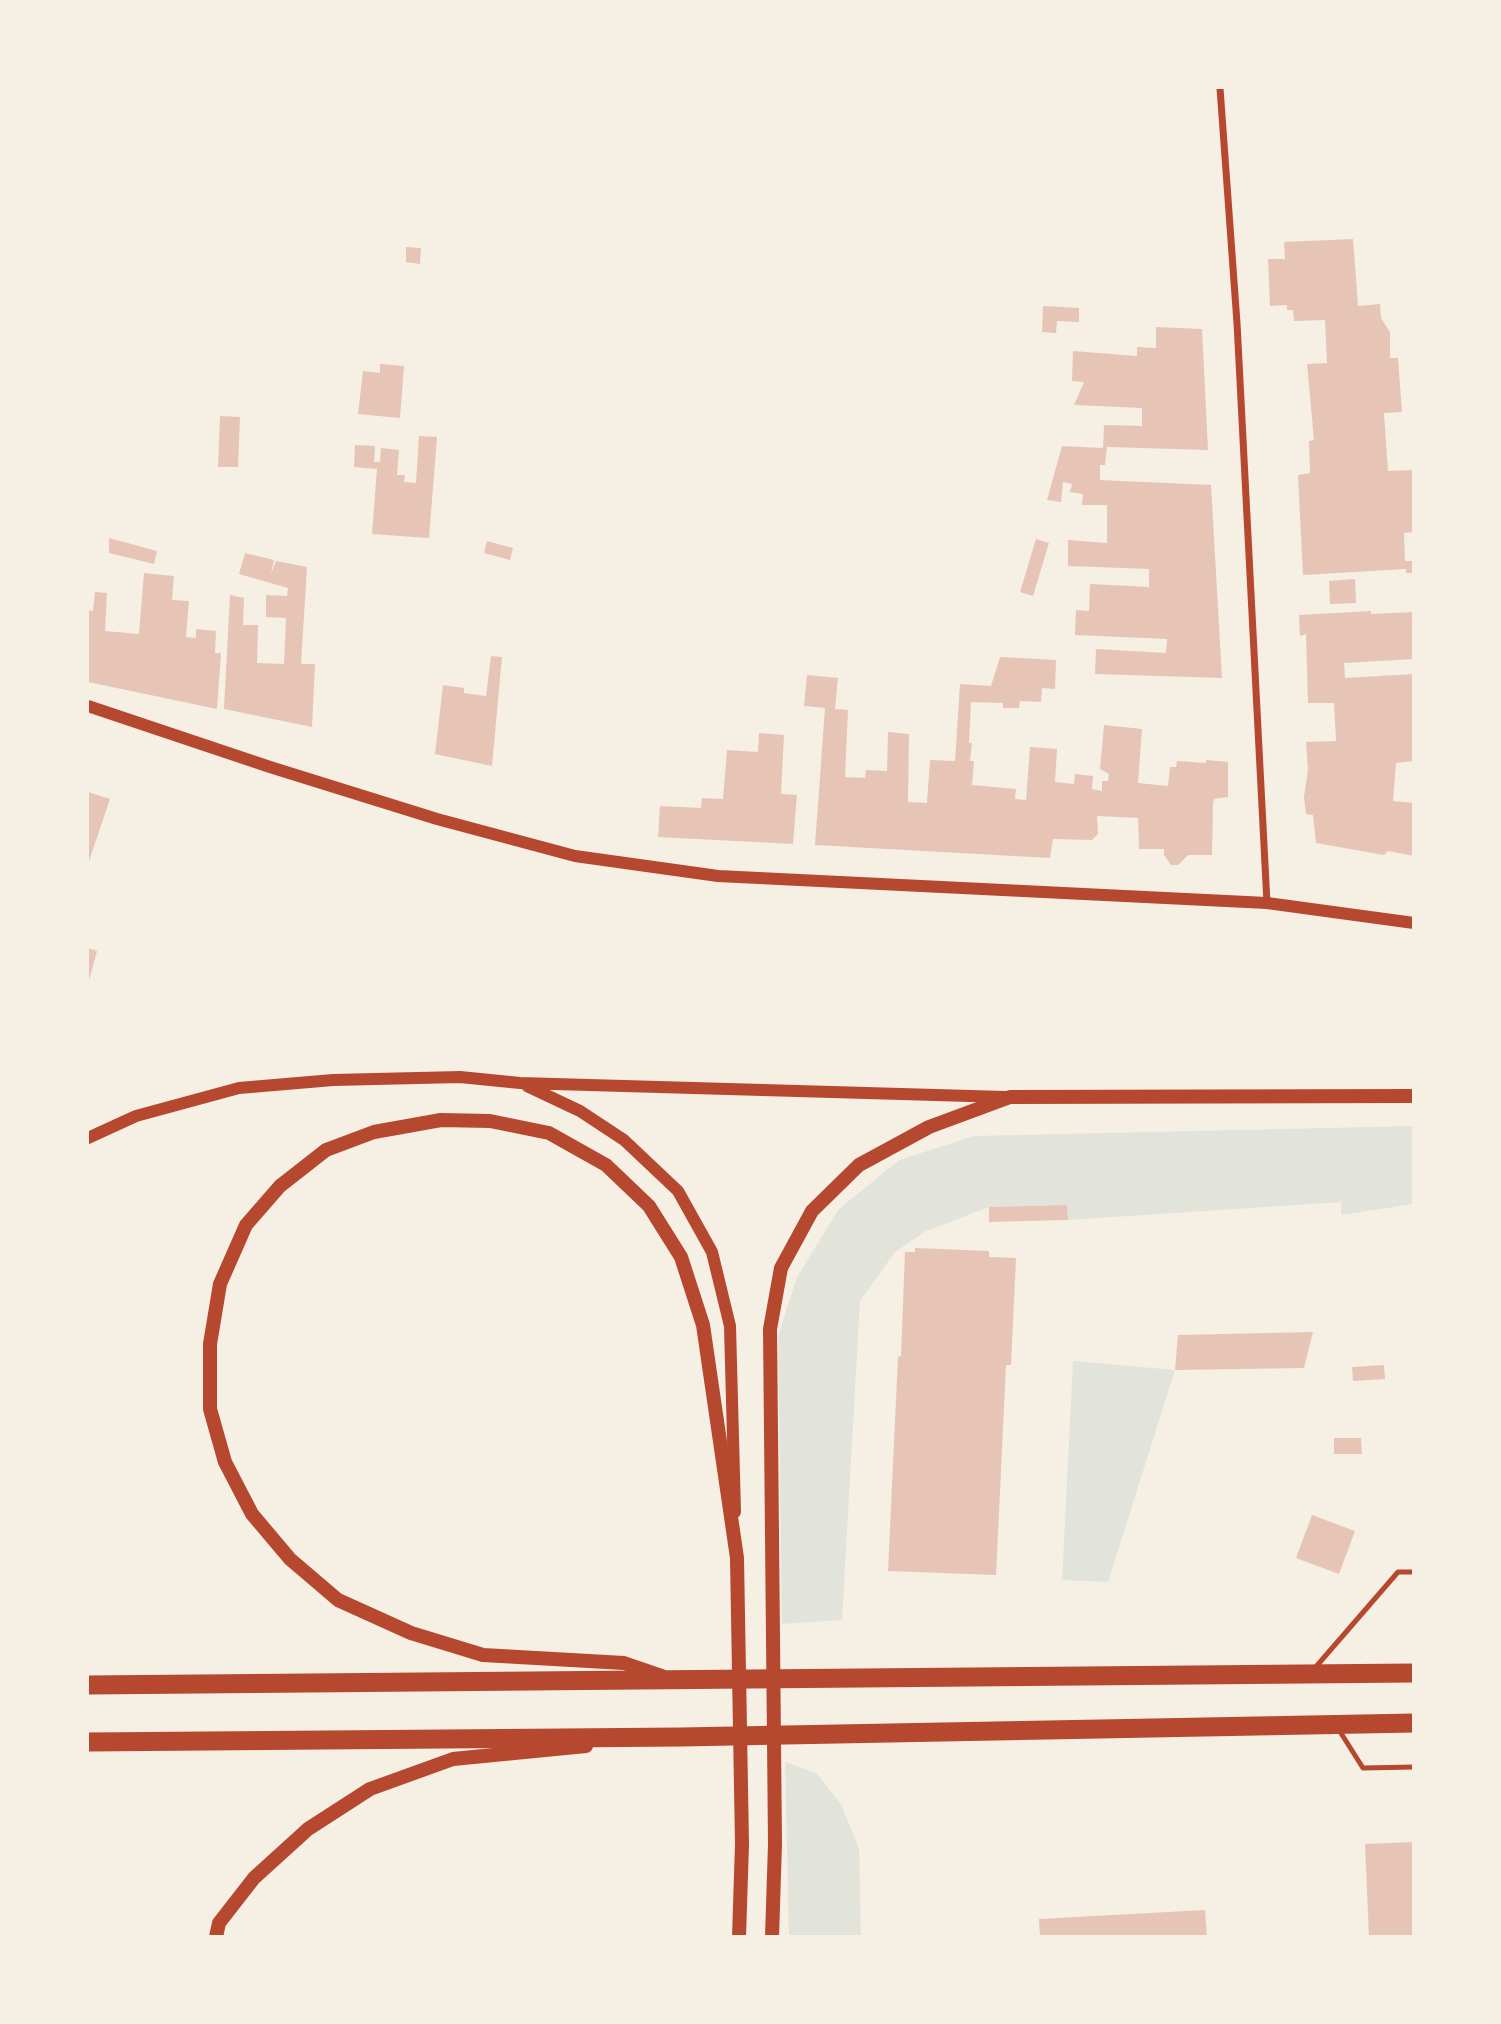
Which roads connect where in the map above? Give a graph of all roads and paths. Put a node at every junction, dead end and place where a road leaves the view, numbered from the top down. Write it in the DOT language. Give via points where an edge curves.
graph roads {
  1 [pos="1220,88"];
  2 [pos="88,706"];
  3 [pos="1267,903"];
  4 [pos="1413,923"];
  5 [pos="520,1083"];
  6 [pos="1413,1096"];
  7 [pos="1010,1097"];
  8 [pos="88,1138"];
  9 [pos="737,1558"];
  10 [pos="1413,1572"];
  11 [pos="1413,1673"];
  12 [pos="1310,1674"];
  13 [pos="675,1680"];
  14 [pos="88,1685"];
  15 [pos="1413,1723"];
  16 [pos="1335,1725"];
  17 [pos="681,1737"];
  18 [pos="88,1742"];
  19 [pos="1413,1767"];
  20 [pos="215,1937"];
  21 [pos="739,1937"];
  22 [pos="772,1937"];
  1 -- 3 [label="street"];
  2 -- 3 [label="street" via="437,819 575,856 718,876"];
  3 -- 4 [label="street"];
  5 -- 7 [label="street"];
  5 -- 8 [label="street" via="460,1077 239,1088 136,1116"];
  5 -- 9 [label="street" via="580,1111 624,1140 678,1191 712,1252 730,1326"];
  6 -- 7 [label="main road"];
  7 -- 22 [label="main road" via="929,1127 859,1165 812,1212 781,1268 770,1329"];
  9 -- 13 [label="main road" via="703,1325 681,1257 649,1206 606,1165 550,1133 490,1121 442,1120 374,1132 326,1150 280,1186 246,1225 220,1284 209,1343 210,1409 225,1462 252,1514 290,1559 338,1600 423,1637 483,1655 624,1663"];
  9 -- 21 [label="main road"];
  10 -- 12 [label="lane" via="1398,1572"];
  11 -- 12 [label="highway"];
  12 -- 13 [label="highway"];
  13 -- 14 [label="highway"];
  15 -- 16 [label="highway"];
  16 -- 17 [label="highway"];
  16 -- 19 [label="lane" via="1363,1768"];
  17 -- 18 [label="highway"];
  17 -- 20 [label="main road" via="453,1759 370,1789 308,1829 254,1878 219,1923"];
}
